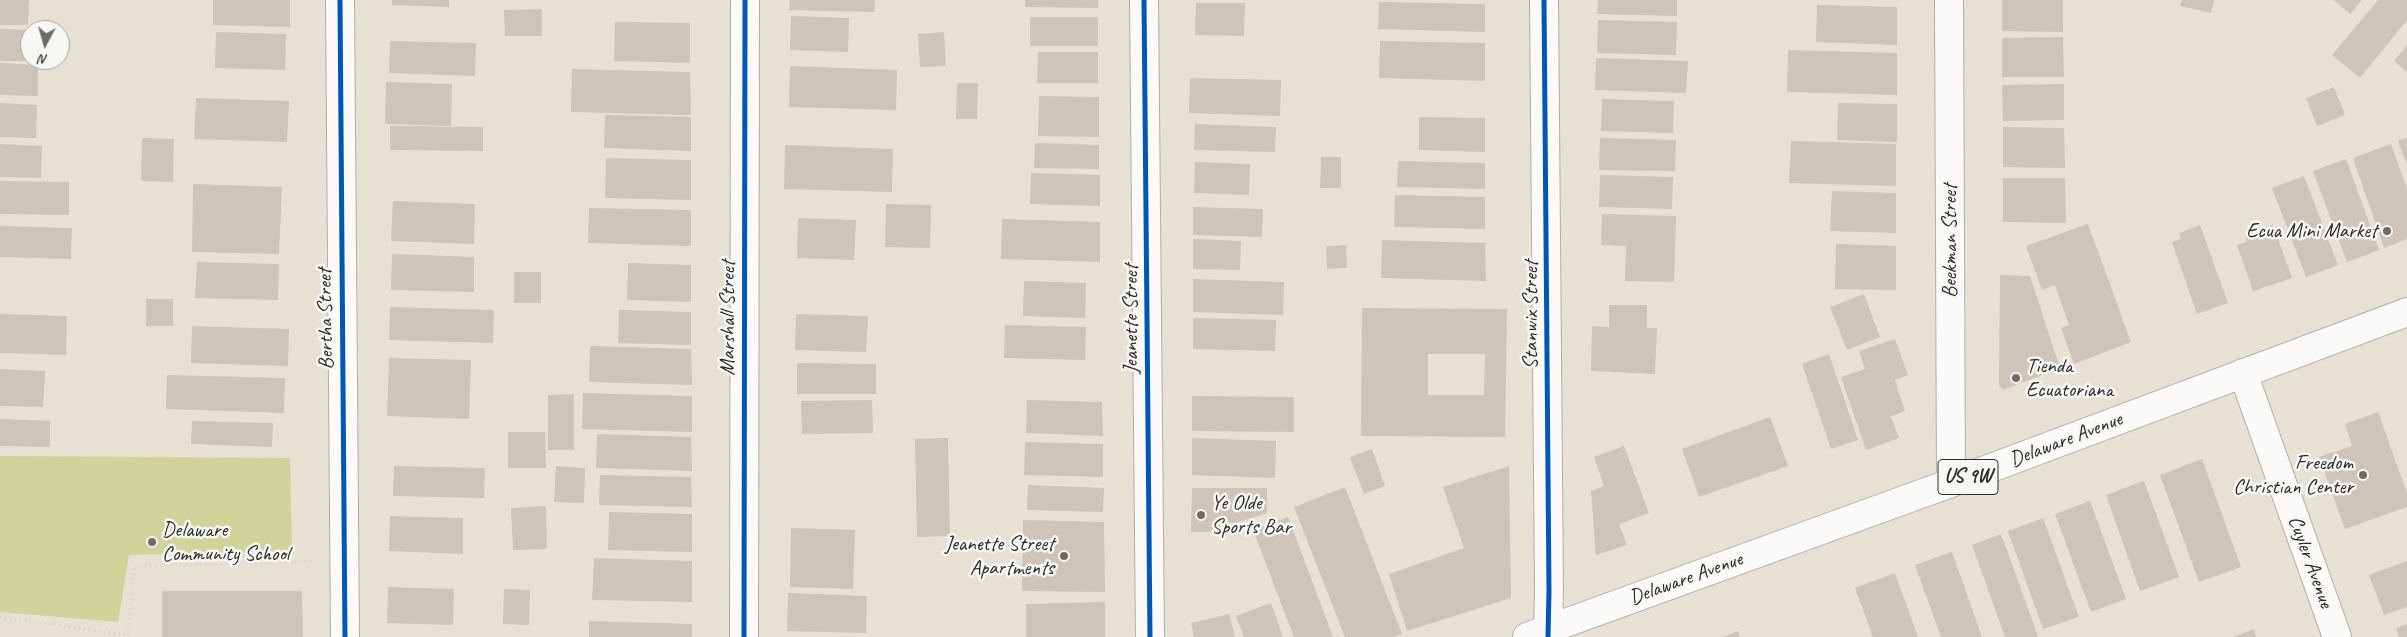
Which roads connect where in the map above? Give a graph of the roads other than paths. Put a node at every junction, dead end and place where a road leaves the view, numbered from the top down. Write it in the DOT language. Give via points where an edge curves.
graph roads {
  1 [pos="340,0"];
  2 [pos="746,0"];
  3 [pos="1144,0"];
  4 [pos="1544,0"];
  5 [pos="1949,0"];
  6 [pos="2407,312"];
  7 [pos="2243,373"];
  8 [pos="1951,483"];
  9 [pos="1541,634"];
  10 [pos="345,637"];
  11 [pos="744,637"];
  12 [pos="1150,637"];
  13 [pos="2337,637"];
  1 -- 10 [label="street, Bertha Street"];
  2 -- 11 [label="street, Marshall Street"];
  3 -- 12 [label="street, Jeanette Street"];
  4 -- 9 [label="street, Stanwix Street" via="1549,591"];
  5 -- 8 [label="street, Beekman Street"];
  6 -- 7 [label="street, Delaware Avenue / US 9W"];
  7 -- 8 [label="street, Delaware Avenue / US 9W"];
  7 -- 13 [label="street, Cuyler Avenue"];
  8 -- 9 [label="street, Delaware Avenue / US 9W"];
}
